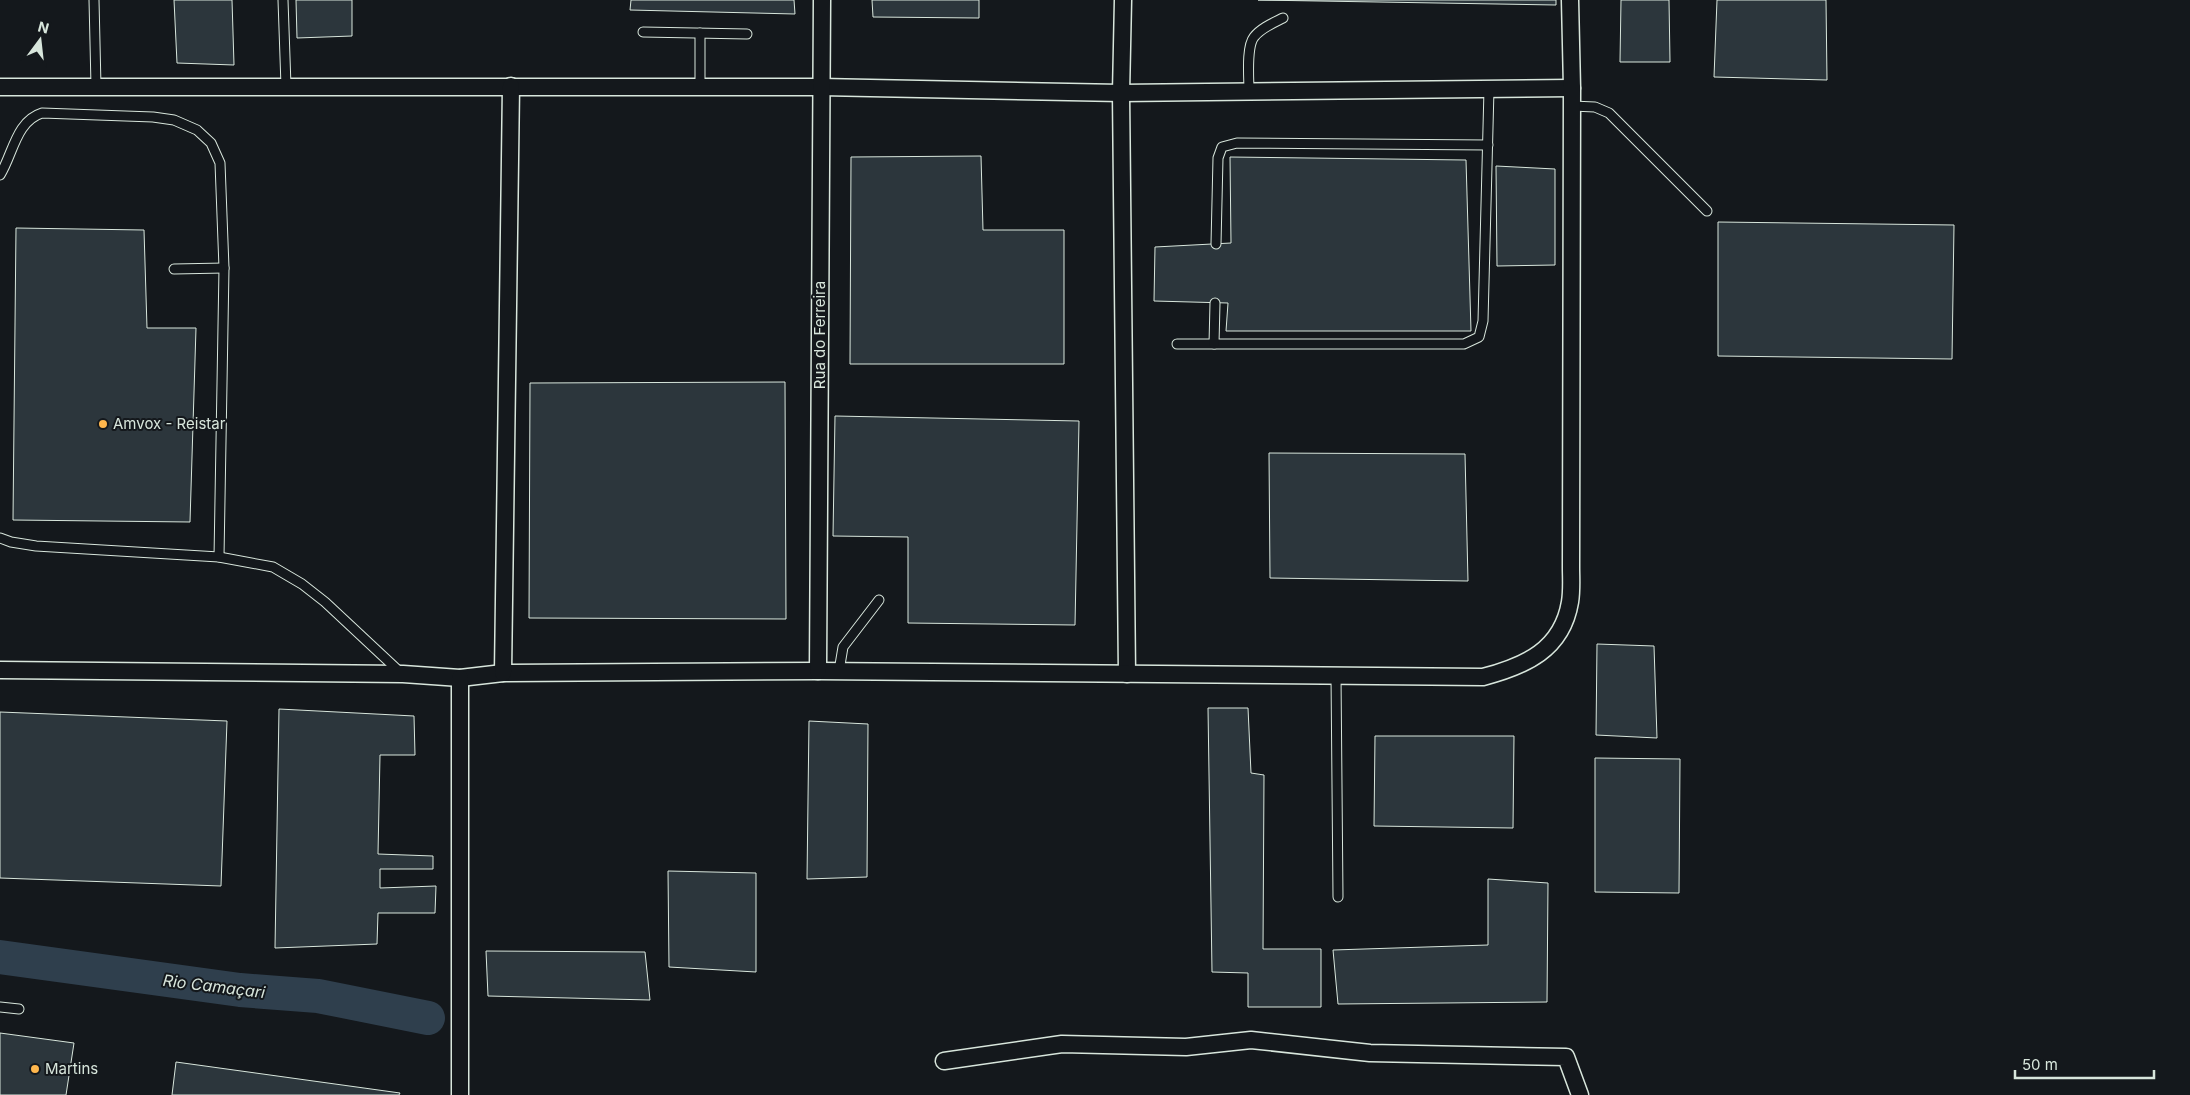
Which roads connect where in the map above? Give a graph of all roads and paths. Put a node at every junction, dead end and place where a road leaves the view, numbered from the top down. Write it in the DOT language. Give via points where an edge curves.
graph roads {
  1 [pos="94,0"];
  2 [pos="283,0"];
  3 [pos="822,0"];
  4 [pos="1123,0"];
  5 [pos="1570,0"];
  6 [pos="1283,18"];
  7 [pos="643,32"];
  8 [pos="700,33"];
  9 [pos="747,34"];
  10 [pos="0,86"];
  11 [pos="96,86"];
  12 [pos="286,86"];
  13 [pos="511,86"];
  14 [pos="700,86"];
  15 [pos="821,87"];
  16 [pos="1572,88"];
  17 [pos="1490,89"];
  18 [pos="1249,91"];
  19 [pos="1121,93"];
  20 [pos="1572,106"];
  21 [pos="1488,145"];
  22 [pos="0,174"];
  23 [pos="1707,211"];
  24 [pos="1216,244"];
  25 [pos="224,268"];
  26 [pos="174,270"];
  27 [pos="1215,302"];
  28 [pos="1177,344"];
  29 [pos="1214,344"];
  30 [pos="0,538"];
  31 [pos="219,556"];
  32 [pos="879,600"];
  33 [pos="0,670"];
  34 [pos="818,671"];
  35 [pos="839,671"];
  36 [pos="503,673"];
  37 [pos="403,674"];
  38 [pos="1127,674"];
  39 [pos="1336,675"];
  40 [pos="460,678"];
  41 [pos="1338,898"];
  42 [pos="0,1007"];
  43 [pos="19,1009"];
  44 [pos="944,1062"];
  45 [pos="460,1095"];
  46 [pos="1580,1095"];
  1 -- 11 [label="lane"];
  2 -- 12 [label="lane"];
  3 -- 15 [label="street, Rua do Ferreira"];
  4 -- 19 [label="street"];
  5 -- 16 [label="street"];
  6 -- 18 [label="lane" via="1253,38 1249,51"];
  7 -- 8 [label="lane"];
  8 -- 9 [label="lane"];
  8 -- 14 [label="lane"];
  10 -- 11 [label="street"];
  11 -- 12 [label="street"];
  12 -- 13 [label="street"];
  13 -- 14 [label="street"];
  13 -- 36 [label="street"];
  14 -- 15 [label="street"];
  15 -- 19 [label="street"];
  15 -- 34 [label="street, Rua do Ferreira"];
  16 -- 17 [label="street"];
  16 -- 20 [label="street"];
  17 -- 18 [label="street"];
  17 -- 21 [label="lane"];
  18 -- 19 [label="street"];
  19 -- 38 [label="street"];
  20 -- 23 [label="lane" via="1595,107 1609,113"];
  20 -- 39 [label="street" via="1572,567 1570,602 1563,624 1550,645 1535,657 1511,670 1483,677"];
  21 -- 24 [label="lane" via="1237,143 1222,147 1218,158"];
  21 -- 29 [label="lane" via="1483,321 1479,337 1464,344"];
  22 -- 25 [label="lane" via="21,129 32,116 42,113 174,120 197,130 212,143 220,164"];
  25 -- 26 [label="lane"];
  25 -- 31 [label="lane"];
  27 -- 29 [label="lane"];
  28 -- 29 [label="lane"];
  30 -- 31 [label="lane" via="36,546"];
  31 -- 37 [label="lane" via="272,567 302,584"];
  32 -- 35 [label="lane" via="843,647"];
  33 -- 37 [label="street"];
  34 -- 35 [label="street"];
  34 -- 36 [label="street"];
  35 -- 38 [label="street"];
  36 -- 40 [label="street"];
  37 -- 40 [label="street"];
  38 -- 39 [label="street"];
  39 -- 41 [label="lane"];
  40 -- 45 [label="street"];
  42 -- 43 [label="lane"];
  44 -- 46 [label="street" via="1062,1044 1186,1047 1250,1040 1370,1053 1566,1057"];
}
